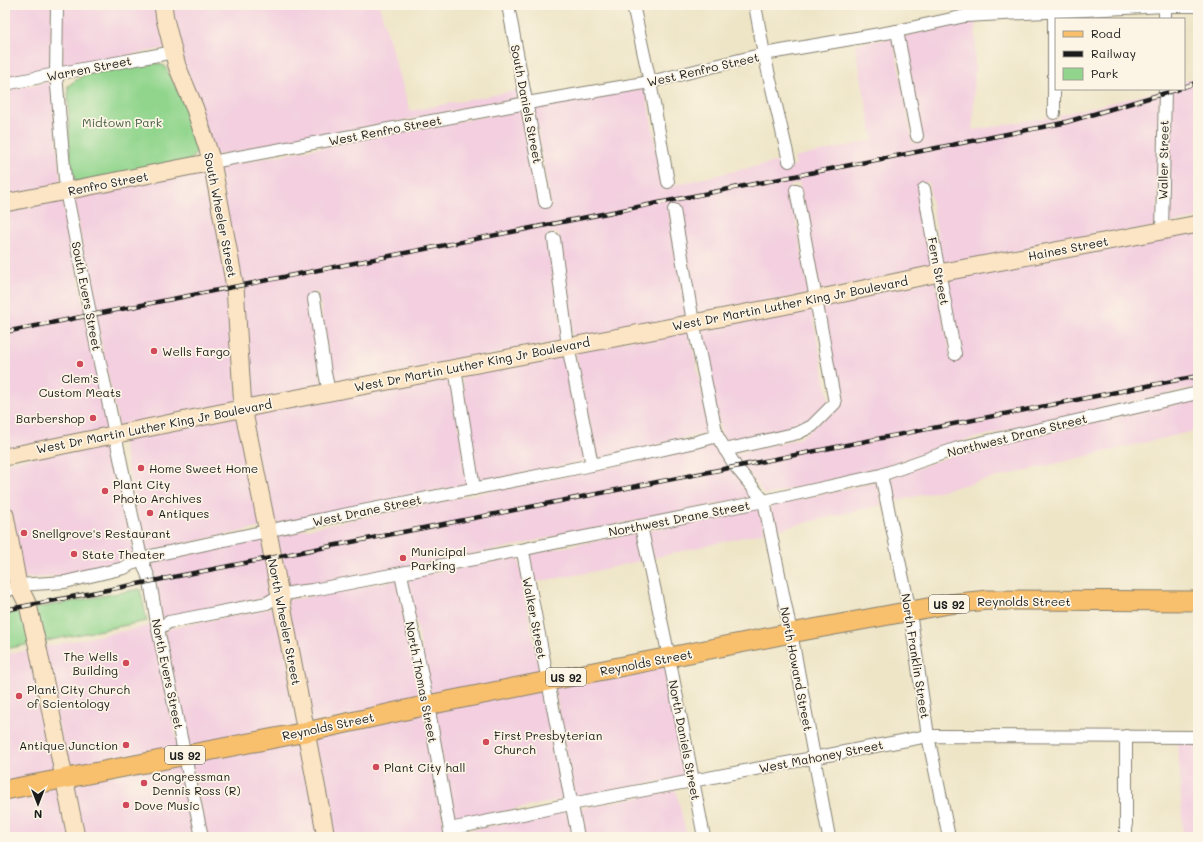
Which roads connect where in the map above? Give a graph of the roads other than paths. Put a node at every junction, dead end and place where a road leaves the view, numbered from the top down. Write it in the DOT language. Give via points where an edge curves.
graph roads {
  1 [pos="57,5"];
  2 [pos="163,5"];
  3 [pos="508,5"];
  4 [pos="633,5"];
  5 [pos="755,5"];
  6 [pos="1165,5"];
  7 [pos="1198,6"];
  8 [pos="1054,9"];
  9 [pos="1165,18"];
  10 [pos="897,31"];
  11 [pos="174,52"];
  12 [pos="764,54"];
  13 [pos="56,74"];
  14 [pos="650,82"];
  15 [pos="5,84"];
  16 [pos="1165,90"];
  17 [pos="527,103"];
  18 [pos="1054,113"];
  19 [pos="917,136"];
  20 [pos="790,161"];
  21 [pos="212,162"];
  22 [pos="668,182"];
  23 [pos="924,189"];
  24 [pos="796,190"];
  25 [pos="66,191"];
  26 [pos="545,202"];
  27 [pos="5,203"];
  28 [pos="674,210"];
  29 [pos="1198,224"];
  30 [pos="1162,231"];
  31 [pos="554,239"];
  32 [pos="939,273"];
  33 [pos="314,299"];
  34 [pos="815,299"];
  35 [pos="693,322"];
  36 [pos="568,346"];
  37 [pos="955,354"];
  38 [pos="455,368"];
  39 [pos="329,392"];
  40 [pos="1198,393"];
  41 [pos="243,408"];
  42 [pos="116,434"];
  43 [pos="716,436"];
  44 [pos="725,450"];
  45 [pos="5,457"];
  46 [pos="592,465"];
  47 [pos="881,475"];
  48 [pos="474,489"];
  49 [pos="764,501"];
  50 [pos="5,515"];
  51 [pos="640,526"];
  52 [pos="268,532"];
  53 [pos="521,550"];
  54 [pos="142,558"];
  55 [pos="401,574"];
  56 [pos="150,581"];
  57 [pos="12,589"];
  58 [pos="280,595"];
  59 [pos="1198,601"];
  60 [pos="910,612"];
  61 [pos="158,629"];
  62 [pos="791,633"];
  63 [pos="669,657"];
  64 [pos="548,680"];
  65 [pos="428,705"];
  66 [pos="306,732"];
  67 [pos="928,736"];
  68 [pos="1126,736"];
  69 [pos="1198,737"];
  70 [pos="185,755"];
  71 [pos="814,757"];
  72 [pos="64,779"];
  73 [pos="693,781"];
  74 [pos="5,790"];
  75 [pos="571,804"];
  76 [pos="450,833"];
  77 [pos="76,837"];
  78 [pos="202,837"];
  79 [pos="326,837"];
  80 [pos="578,837"];
  81 [pos="704,837"];
  82 [pos="829,837"];
  83 [pos="949,837"];
  84 [pos="1126,837"];
  1 -- 13 [label="street, South Evers Street"];
  2 -- 11 [label="street, South Wheeler Street"];
  3 -- 17 [label="street, South Daniels Street"];
  4 -- 14 [label="street"];
  5 -- 12 [label="street"];
  6 -- 7 [label="street, West Renfro Street"];
  6 -- 8 [label="street, West Renfro Street"];
  6 -- 9 [label="street"];
  8 -- 10 [label="street, West Renfro Street" via="965,16"];
  8 -- 18 [label="street"];
  10 -- 12 [label="street, West Renfro Street"];
  10 -- 19 [label="street"];
  11 -- 13 [label="street, Warren Street"];
  11 -- 21 [label="street, South Wheeler Street"];
  12 -- 14 [label="street, West Renfro Street"];
  12 -- 20 [label="street"];
  13 -- 15 [label="street, Warren Street"];
  13 -- 25 [label="street, South Evers Street"];
  14 -- 17 [label="street, West Renfro Street"];
  14 -- 22 [label="street"];
  16 -- 30 [label="street, Waller Street"];
  17 -- 21 [label="street, West Renfro Street"];
  17 -- 26 [label="street, South Daniels Street"];
  21 -- 25 [label="street, Renfro Street"];
  21 -- 41 [label="street, South Wheeler Street" via="235,287"];
  23 -- 32 [label="street, Fern Street"];
  24 -- 34 [label="street"];
  25 -- 27 [label="street, Renfro Street"];
  25 -- 42 [label="street, South Evers Street"];
  28 -- 35 [label="street"];
  29 -- 30 [label="street, Haines Street"];
  30 -- 32 [label="street, Haines Street"];
  31 -- 36 [label="street"];
  32 -- 34 [label="street, West Dr Martin Luther King Jr Boulevard"];
  32 -- 37 [label="street, Fern Street"];
  33 -- 39 [label="street"];
  34 -- 35 [label="street, West Dr Martin Luther King Jr Boulevard"];
  34 -- 44 [label="street" via="835,403 812,426 798,433"];
  35 -- 36 [label="street, West Dr Martin Luther King Jr Boulevard"];
  35 -- 43 [label="street"];
  36 -- 38 [label="street, West Dr Martin Luther King Jr Boulevard"];
  36 -- 46 [label="street"];
  38 -- 39 [label="street, West Dr Martin Luther King Jr Boulevard"];
  38 -- 48 [label="street"];
  39 -- 41 [label="street, West Dr Martin Luther King Jr Boulevard"];
  40 -- 47 [label="street, Northwest Drane Street" via="958,448"];
  41 -- 42 [label="street, West Dr Martin Luther King Jr Boulevard"];
  41 -- 52 [label="street, North Wheeler Street"];
  42 -- 45 [label="street, West Dr Martin Luther King Jr Boulevard"];
  42 -- 54 [label="street, South Evers Street"];
  43 -- 44 [label="street"];
  43 -- 46 [label="street, West Drane Street"];
  44 -- 49 [label="street"];
  46 -- 48 [label="street, West Drane Street"];
  47 -- 49 [label="street, Northwest Drane Street"];
  47 -- 60 [label="street, North Franklin Street"];
  48 -- 52 [label="street, West Drane Street"];
  49 -- 51 [label="street, Northwest Drane Street"];
  49 -- 62 [label="street, North Howard Street"];
  50 -- 57 [label="street"];
  51 -- 53 [label="street, Northwest Drane Street"];
  51 -- 63 [label="street, North Daniels Street"];
  52 -- 54 [label="street, West Drane Street"];
  52 -- 58 [label="street, North Wheeler Street"];
  53 -- 55 [label="street, Northwest Drane Street"];
  53 -- 64 [label="street, Walker Street"];
  54 -- 56 [label="street, South Evers Street"];
  54 -- 57 [label="street, West Drane Street" via="124,568 65,582"];
  55 -- 58 [label="street, Northwest Drane Street"];
  55 -- 65 [label="street, North Thomas Street"];
  56 -- 61 [label="street, North Evers Street"];
  57 -- 72 [label="street" via="28,605"];
  58 -- 61 [label="street, Northwest Drane Street" via="267,603 169,622"];
  58 -- 66 [label="street, North Wheeler Street"];
  59 -- 60 [label="main road, Reynolds Street / US 92" via="988,600"];
  60 -- 62 [label="main road, Reynolds Street / US 92"];
  60 -- 67 [label="street, North Franklin Street"];
  61 -- 70 [label="street, North Evers Street"];
  62 -- 63 [label="main road, Reynolds Street / US 92"];
  62 -- 71 [label="street, North Howard Street"];
  63 -- 64 [label="main road, Reynolds Street / US 92"];
  63 -- 73 [label="street, North Daniels Street"];
  64 -- 65 [label="main road, Reynolds Street / US 92"];
  64 -- 75 [label="street, Walker Street"];
  65 -- 66 [label="main road, Reynolds Street / US 92"];
  65 -- 76 [label="street, North Thomas Street"];
  66 -- 70 [label="main road, Reynolds Street / US 92"];
  66 -- 79 [label="street, North Wheeler Street"];
  67 -- 68 [label="street, West Mahoney Street"];
  67 -- 71 [label="street, West Mahoney Street"];
  67 -- 83 [label="street, North Franklin Street"];
  68 -- 69 [label="street, West Mahoney Street"];
  68 -- 84 [label="street"];
  70 -- 72 [label="main road, Reynolds Street / US 92"];
  70 -- 78 [label="street, North Evers Street"];
  71 -- 73 [label="street, West Mahoney Street"];
  71 -- 82 [label="street, North Howard Street"];
  72 -- 74 [label="main road, Reynolds Street / US 92"];
  72 -- 77 [label="street"];
  73 -- 75 [label="street, West Mahoney Street"];
  73 -- 81 [label="street, North Daniels Street"];
  75 -- 76 [label="street, West Mahoney Street"];
  75 -- 80 [label="street, Walker Street"];
}
